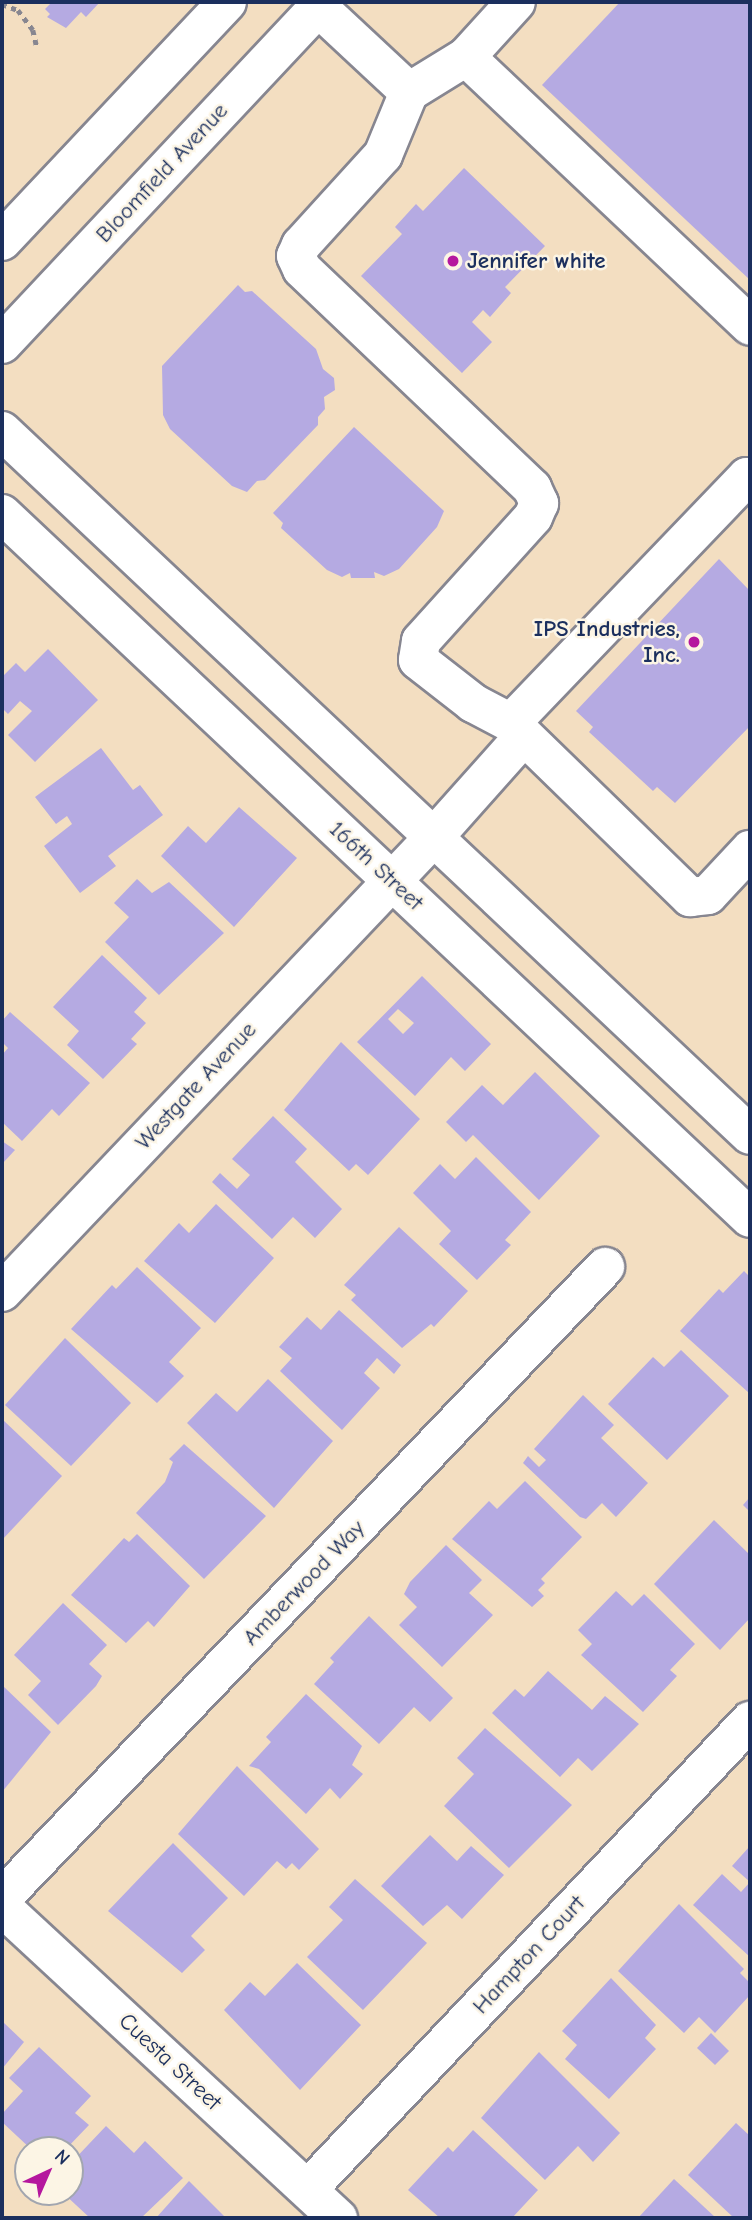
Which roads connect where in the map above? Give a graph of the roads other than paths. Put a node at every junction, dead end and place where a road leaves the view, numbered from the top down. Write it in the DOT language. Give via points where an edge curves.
graph roads {
  1 [pos="227,2"];
  2 [pos="516,2"];
  3 [pos="320,4"];
  4 [pos="466,57"];
  5 [pos="409,92"];
  6 [pos="2,241"];
  7 [pos="750,326"];
  8 [pos="2,344"];
  9 [pos="2,431"];
  10 [pos="750,481"];
  11 [pos="2,514"];
  12 [pos="518,729"];
  13 [pos="434,837"];
  14 [pos="750,850"];
  15 [pos="391,881"];
  16 [pos="750,1135"];
  17 [pos="750,1219"];
  18 [pos="605,1267"];
  19 [pos="2,1292"];
  20 [pos="750,1721"];
  21 [pos="2,1898"];
  22 [pos="2,1907"];
  23 [pos="308,2189"];
  24 [pos="338,2218"];
  1 -- 6 [label="street"];
  2 -- 4 [label="street"];
  3 -- 5 [label="street"];
  3 -- 8 [label="street, Bloomfield Avenue"];
  4 -- 5 [label="street"];
  4 -- 7 [label="street"];
  5 -- 12 [label="street" via="383,155 296,256 302,269 532,488 539,503 533,517 421,641 418,660 473,704"];
  9 -- 13 [label="street"];
  10 -- 12 [label="street, Westgate Avenue" via="747,477"];
  11 -- 15 [label="street, 166th Street"];
  12 -- 13 [label="street, Westgate Avenue"];
  12 -- 14 [label="street" via="690,897 708,895"];
  13 -- 15 [label="street, Westgate Avenue"];
  13 -- 16 [label="street"];
  15 -- 17 [label="street, 166th Street"];
  15 -- 19 [label="street, Westgate Avenue"];
  18 -- 21 [label="street, Amberwood Way"];
  20 -- 23 [label="street, Hampton Court"];
  22 -- 23 [label="street, Cuesta Street"];
  23 -- 24 [label="street, Cuesta Street"];
}
